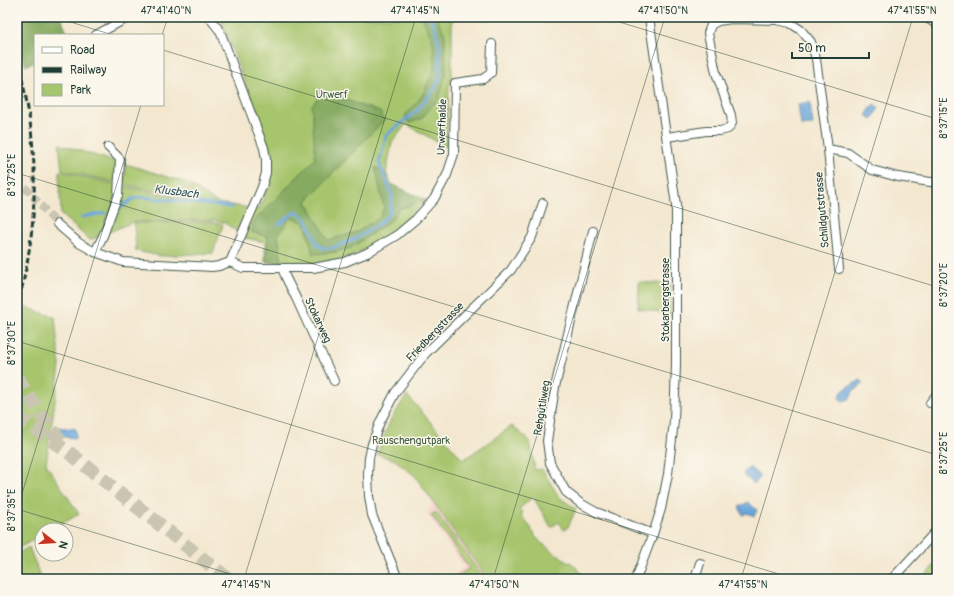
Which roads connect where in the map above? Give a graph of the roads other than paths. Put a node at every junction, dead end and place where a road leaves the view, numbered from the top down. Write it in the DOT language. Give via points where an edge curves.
graph roads {
  1 [pos="129,17"];
  2 [pos="209,17"];
  3 [pos="649,17"];
  4 [pos="927,17"];
  5 [pos="937,23"];
  6 [pos="98,34"];
  7 [pos="492,44"];
  8 [pos="667,137"];
  9 [pos="108,147"];
  10 [pos="828,149"];
  11 [pos="937,183"];
  12 [pos="543,203"];
  13 [pos="57,224"];
  14 [pos="593,230"];
  15 [pos="95,252"];
  16 [pos="230,262"];
  17 [pos="282,268"];
  18 [pos="838,269"];
  19 [pos="334,381"];
  20 [pos="937,394"];
  21 [pos="930,403"];
  22 [pos="937,530"];
  23 [pos="653,534"];
  24 [pos="700,563"];
  25 [pos="398,579"];
  26 [pos="636,579"];
  27 [pos="695,579"];
  28 [pos="892,579"];
  1 -- 6 [label="street"];
  2 -- 16 [label="street" via="220,31 232,61 264,148 266,160 262,187"];
  3 -- 8 [label="street, Stokarbergstrasse"];
  4 -- 5 [label="street"];
  7 -- 17 [label="street, Urwerfhalde" via="491,73 483,79 455,83 454,154 447,175 434,199 397,235 367,254 345,262 313,268"];
  8 -- 10 [label="street, Schildgutstrasse" via="720,131 728,129 732,123 716,73 708,33 711,26 718,21 732,19 777,20 790,22 811,42 816,59"];
  8 -- 23 [label="street, Stokarbergstrasse" via="676,205 676,365 668,474"];
  9 -- 15 [label="street" via="120,159 118,196"];
  10 -- 11 [label="street" via="848,152 872,170"];
  10 -- 18 [label="street, Schildgutstrasse"];
  12 -- 25 [label="street, Friedbergstrasse" via="532,237 512,270 425,354 395,393 380,422 369,458 369,496 372,515"];
  13 -- 15 [label="street" via="79,243"];
  14 -- 23 [label="street, Rehgütliweg" via="556,387 547,440 550,463 566,492 580,503 596,512"];
  15 -- 16 [label="street" via="123,262 212,266"];
  16 -- 17 [label="street, Urwerfhalde" via="243,268"];
  17 -- 19 [label="street, Stokarweg"];
  20 -- 21 [label="street"];
  22 -- 28 [label="street"];
  23 -- 26 [label="street, Stokarbergstrasse"];
  24 -- 27 [label="street"];
}
